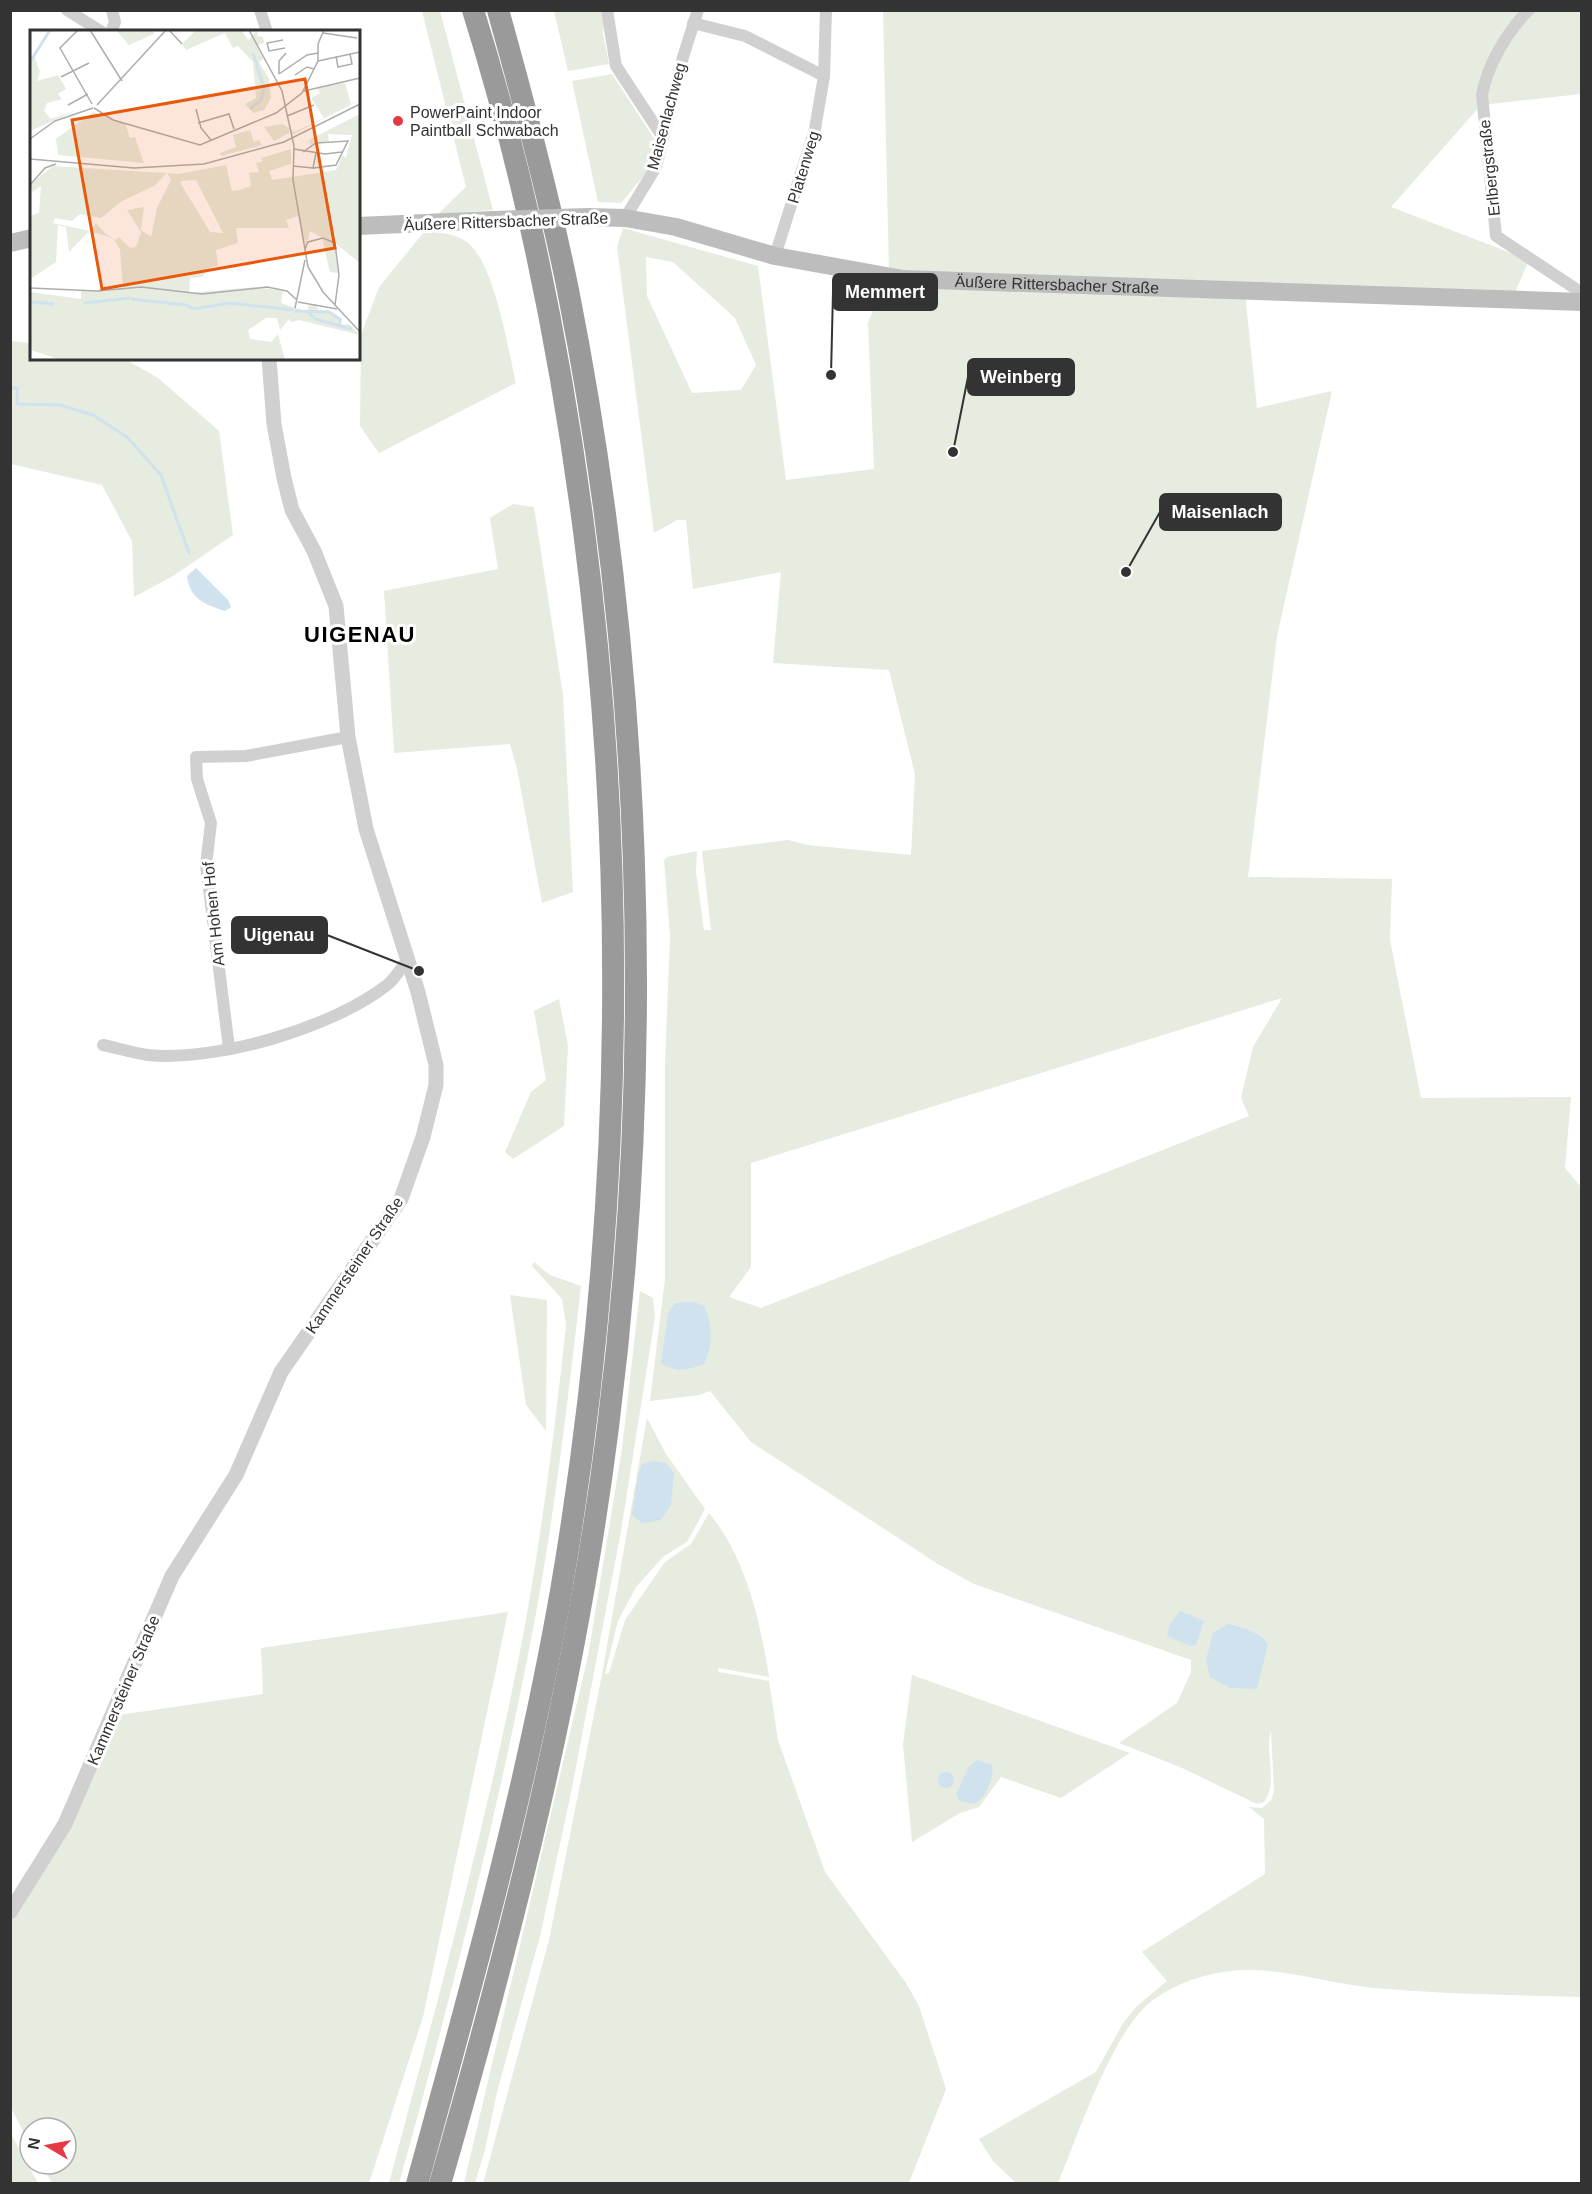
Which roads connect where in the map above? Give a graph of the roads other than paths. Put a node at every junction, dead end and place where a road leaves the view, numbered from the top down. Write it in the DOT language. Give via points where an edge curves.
graph roads {
  1 [pos="67,10"];
  2 [pos="112,10"];
  3 [pos="260,10"];
  4 [pos="473,10"];
  5 [pos="498,10"];
  6 [pos="607,10"];
  7 [pos="698,10"];
  8 [pos="826,10"];
  9 [pos="1529,10"];
  10 [pos="693,23"];
  11 [pos="99,30"];
  12 [pos="112,30"];
  13 [pos="266,30"];
  14 [pos="824,76"];
  15 [pos="662,136"];
  16 [pos="626,218"];
  17 [pos="360,226"];
  18 [pos="30,238"];
  19 [pos="10,243"];
  20 [pos="775,256"];
  21 [pos="1581,293"];
  22 [pos="1581,302"];
  23 [pos="269,360"];
  24 [pos="348,736"];
  25 [pos="407,960"];
  26 [pos="103,1045"];
  27 [pos="229,1048"];
  28 [pos="10,1912"];
  29 [pos="417,2184"];
  30 [pos="440,2184"];
  1 -- 11 [label="street"];
  2 -- 12 [label="street" via="115,22"];
  3 -- 13 [label="street"];
  4 -- 29 [label="highway" via="527,211 561,378 580,498 599,651 609,783 614,1060 597,1330 560,1598 514,1815"];
  5 -- 30 [label="highway" via="568,288 612,568 630,763 636,1034 626,1251 608,1429 593,1527 542,1792 510,1929"];
  6 -- 15 [label="street" via="615,66"];
  7 -- 10 [label="street, Maisenlachweg"];
  8 -- 14 [label="street, Platenweg"];
  9 -- 21 [label="street, Erlbergstraße" via="1517,21 1490,68 1482,95 1496,236"];
  10 -- 14 [label="street" via="745,36"];
  10 -- 15 [label="street, Maisenlachweg"];
  14 -- 20 [label="street, Platenweg" via="815,129"];
  15 -- 16 [label="street, Maisenlachweg" via="656,167"];
  16 -- 17 [label="main road, Äußere Rittersbacher Straße, bridge"];
  16 -- 20 [label="main road, Äußere Rittersbacher Straße" via="676,227"];
  18 -- 19 [label="main road"];
  20 -- 22 [label="main road, Äußere Rittersbacher Straße" via="903,279"];
  23 -- 24 [label="street, Kammersteiner Straße" via="274,424 292,510 336,606"];
  24 -- 25 [label="street, Kammersteiner Straße" via="366,829"];
  24 -- 27 [label="street, Am Hohen Hof" via="246,756 196,757 196,779 211,823 206,865"];
  25 -- 27 [label="street" via="389,984 342,1014"];
  25 -- 28 [label="street, Kammersteiner Straße" via="436,1065 436,1085 409,1180 387,1221 281,1372 236,1475 172,1576 65,1824"];
  26 -- 27 [label="street" via="148,1055"];
}
